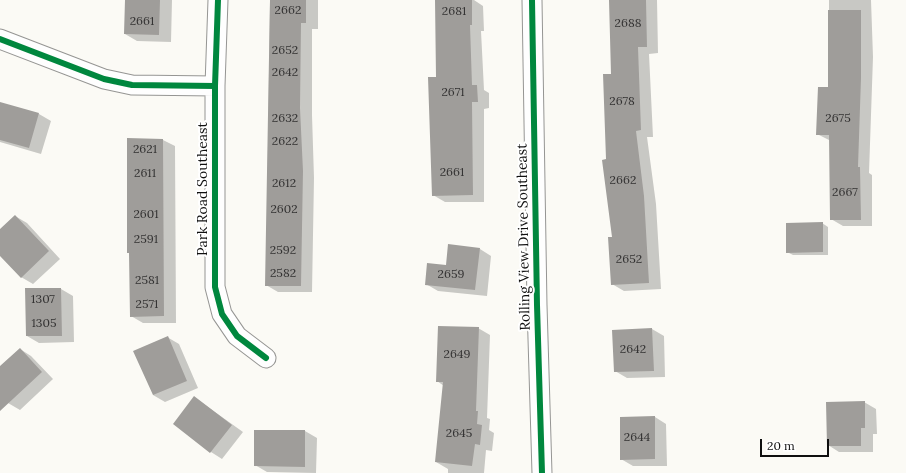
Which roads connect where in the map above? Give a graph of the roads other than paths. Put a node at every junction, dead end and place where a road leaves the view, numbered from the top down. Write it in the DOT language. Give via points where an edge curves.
graph roads {
  1 [pos="218,0"];
  2 [pos="532,0"];
  3 [pos="0,39"];
  4 [pos="215,86"];
  5 [pos="266,358"];
  6 [pos="542,473"];
  1 -- 4 [label="street, Park Road Southeast"];
  2 -- 6 [label="street, Rolling View Drive Southeast"];
  3 -- 4 [label="street" via="104,79 132,85"];
  4 -- 5 [label="street, Park Road Southeast" via="215,287 222,314 237,336"];
}
